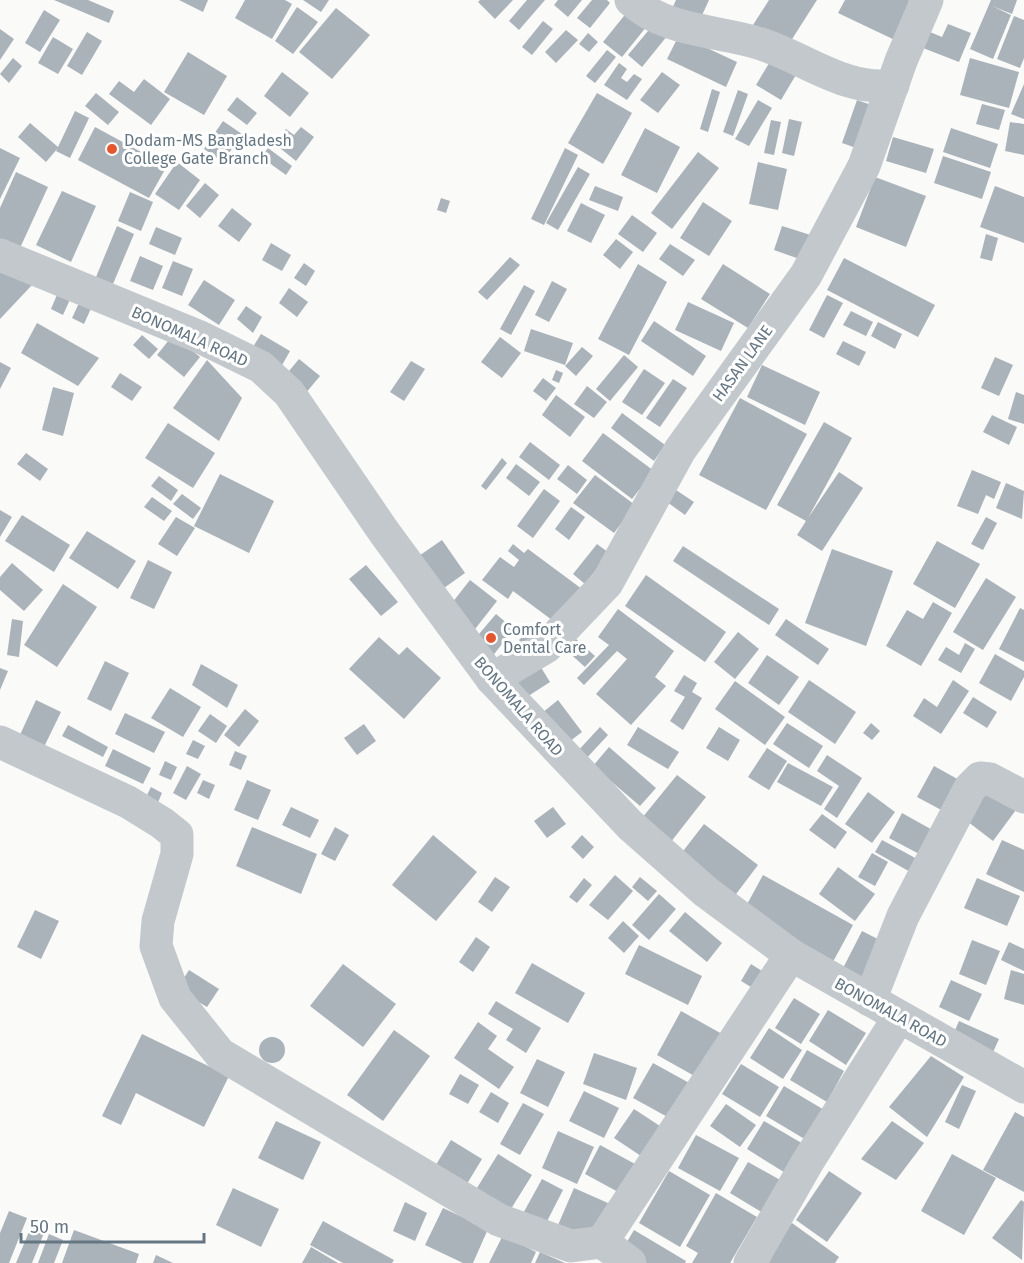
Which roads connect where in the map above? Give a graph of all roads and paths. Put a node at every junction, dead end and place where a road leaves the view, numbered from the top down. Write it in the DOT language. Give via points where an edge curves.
graph roads {
  1 [pos="631,0"];
  2 [pos="927,0"];
  3 [pos="893,85"];
  4 [pos="0,255"];
  5 [pos="492,680"];
  6 [pos="0,742"];
  7 [pos="1024,797"];
  8 [pos="791,955"];
  9 [pos="870,1000"];
  10 [pos="899,1017"];
  11 [pos="1024,1087"];
  12 [pos="580,1250"];
  13 [pos="630,1263"];
  14 [pos="750,1263"];
  1 -- 3 [label="street" via="681,26 764,45 819,70 873,88"];
  2 -- 3 [label="street, HASAN LANE"];
  3 -- 5 [label="street, HASAN LANE" via="864,166 806,275 680,450 608,583 546,647"];
  4 -- 5 [label="street, BONOMALA ROAD" via="200,337 261,367 289,393"];
  5 -- 8 [label="street, BONOMALA ROAD" via="630,825 706,892"];
  6 -- 12 [label="street" via="128,802 177,835 177,854 158,921 156,946 175,998 220,1054 499,1220"];
  7 -- 9 [label="street" via="990,779 980,778 970,788 903,916"];
  8 -- 9 [label="street, BONOMALA ROAD"];
  8 -- 12 [label="street"];
  9 -- 10 [label="street, BONOMALA ROAD"];
  10 -- 11 [label="street, BONOMALA ROAD"];
  10 -- 14 [label="street" via="807,1162"];
  12 -- 13 [label="street"];
}
